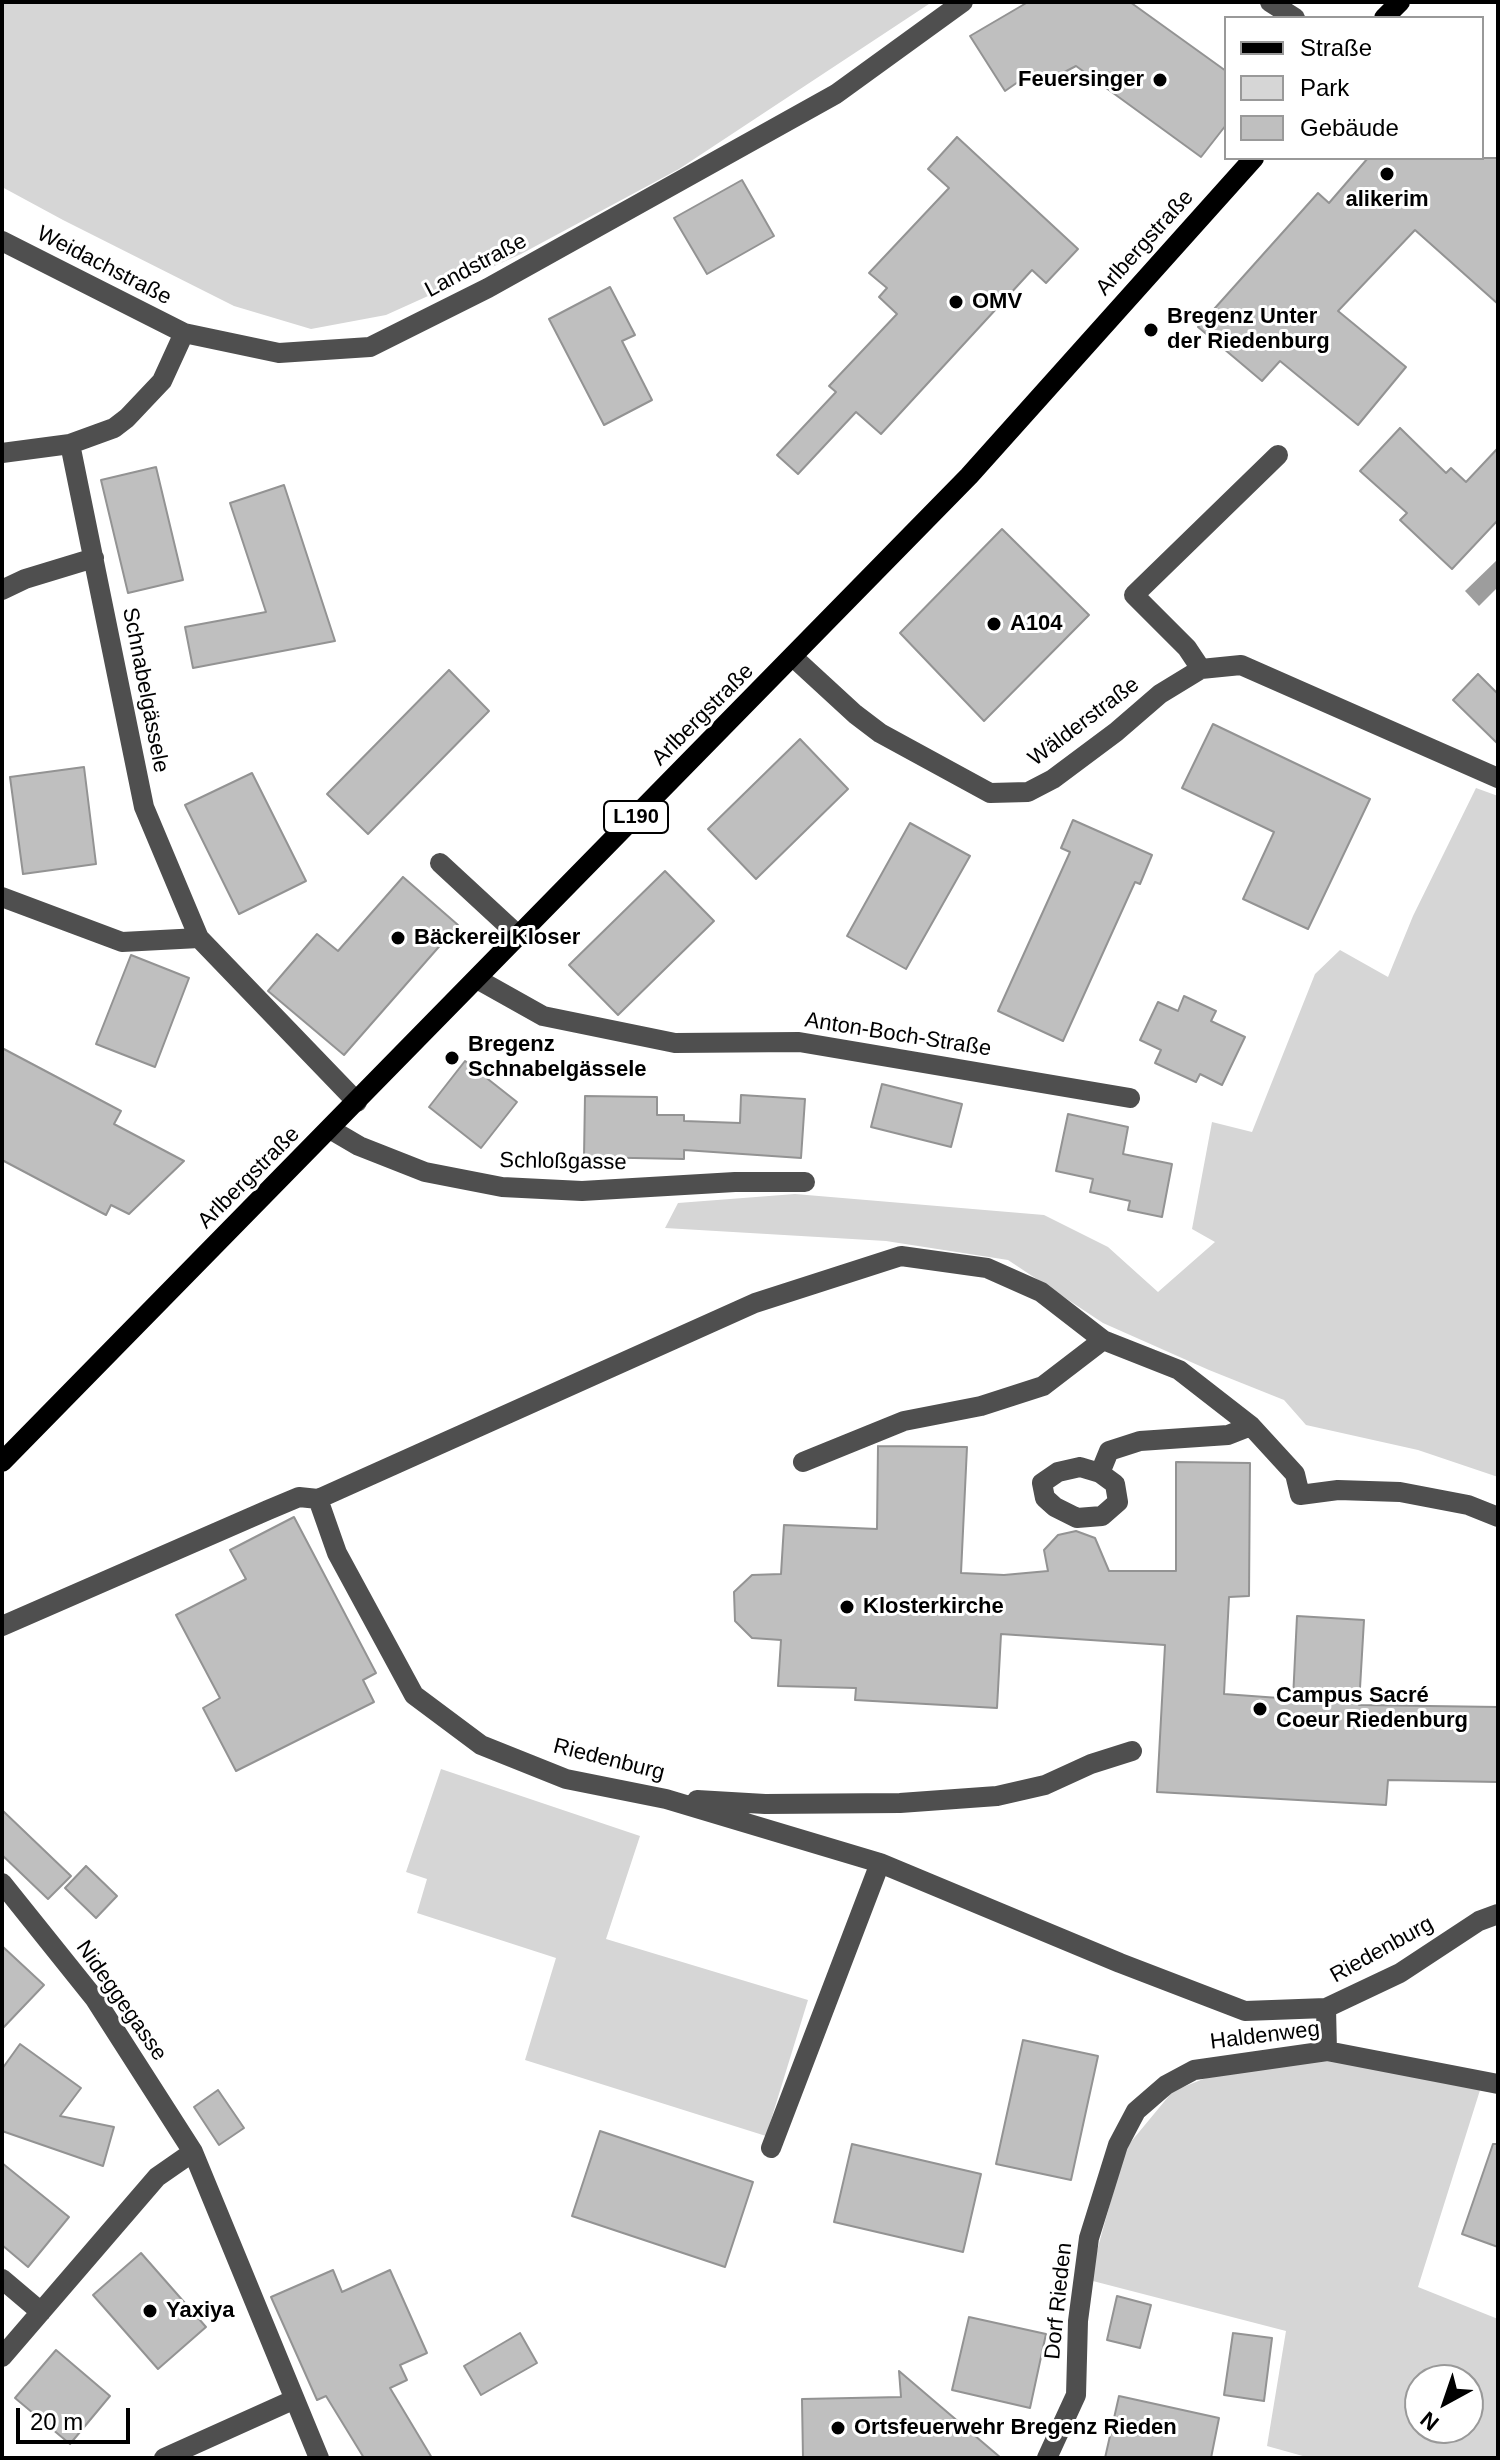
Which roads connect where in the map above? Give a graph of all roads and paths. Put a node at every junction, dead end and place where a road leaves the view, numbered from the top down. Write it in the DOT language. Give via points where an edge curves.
graph roads {
  1 [pos="963,2"];
  2 [pos="1270,2"];
  3 [pos="1292,16"];
  4 [pos="1252,160"];
  5 [pos="2,241"];
  6 [pos="184,333"];
  7 [pos="70,444"];
  8 [pos="2,453"];
  9 [pos="1278,455"];
  10 [pos="94,558"];
  11 [pos="2,590"];
  12 [pos="793,657"];
  13 [pos="1201,669"];
  14 [pos="1498,778"];
  15 [pos="440,863"];
  16 [pos="2,897"];
  17 [pos="519,936"];
  18 [pos="199,938"];
  19 [pos="477,979"];
  20 [pos="1130,1098"];
  21 [pos="357,1102"];
  22 [pos="330,1129"];
  23 [pos="805,1182"];
  24 [pos="1103,1340"];
  25 [pos="1251,1426"];
  26 [pos="2,1462"];
  27 [pos="803,1462"];
  28 [pos="1100,1473"];
  29 [pos="318,1499"];
  30 [pos="1498,1517"];
  31 [pos="2,1626"];
  32 [pos="1132,1751"];
  33 [pos="666,1799"];
  34 [pos="880,1863"];
  35 [pos="2,1883"];
  36 [pos="1498,1914"];
  37 [pos="1326,2008"];
  38 [pos="1327,2051"];
  39 [pos="1498,2084"];
  40 [pos="1118,2145"];
  41 [pos="771,2148"];
  42 [pos="193,2152"];
  43 [pos="2,2279"];
  44 [pos="41,2312"];
  45 [pos="2,2357"];
  46 [pos="293,2400"];
  47 [pos="164,2458"];
  48 [pos="319,2458"];
  49 [pos="1047,2458"];
  1 -- 6 [label="street, Landstraße" via="836,94 488,288 370,347 279,353"];
  2 -- 3 [label="street"];
  4 -- 12 [label="main road, Arlbergstraße / L190" via="969,476"];
  5 -- 6 [label="street, Weidachstraße"];
  6 -- 7 [label="street" via="162,381 127,418"];
  7 -- 8 [label="street"];
  7 -- 10 [label="street, Schnabelgässele"];
  9 -- 13 [label="street" via="1134,595"];
  10 -- 11 [label="street"];
  10 -- 18 [label="street, Schnabelgässele" via="144,807"];
  12 -- 13 [label="street, Wälderstraße" via="880,733 990,793 1028,792 1053,779 1160,694"];
  12 -- 17 [label="main road, Arlbergstraße / L190"];
  13 -- 14 [label="street, Wälderstraße" via="1241,665"];
  15 -- 17 [label="street"];
  16 -- 18 [label="street" via="122,942"];
  17 -- 19 [label="main road, Arlbergstraße / L190"];
  18 -- 21 [label="street, Schnabelgässele"];
  19 -- 20 [label="street, Anton-Boch-Straße" via="543,1016 675,1043 799,1042"];
  19 -- 21 [label="main road, Arlbergstraße / L190"];
  21 -- 22 [label="main road, Arlbergstraße / L190"];
  22 -- 23 [label="street, Schloßgasse" via="425,1172 502,1187 582,1191"];
  22 -- 26 [label="main road, Arlbergstraße / L190"];
  24 -- 25 [label="street" via="1179,1370"];
  24 -- 27 [label="street" via="1043,1386 981,1406 904,1421"];
  24 -- 29 [label="street" via="1041,1292 987,1268 901,1256 755,1303"];
  25 -- 28 [label="street" via="1228,1435 1140,1441 1109,1451"];
  25 -- 30 [label="street" via="1295,1474 1300,1495 1400,1492 1468,1505"];
  29 -- 31 [label="street" via="289,1501"];
  29 -- 33 [label="street, Riedenburg" via="337,1553 414,1695 481,1745 566,1779"];
  32 -- 33 [label="street" via="1045,1785 997,1796 900,1803"];
  33 -- 34 [label="street, Riedenburg"];
  34 -- 37 [label="street, Riedenburg" via="1245,2011"];
  34 -- 41 [label="street"];
  35 -- 42 [label="street, Nideggegasse" via="95,1999"];
  36 -- 37 [label="street, Riedenburg" via="1400,1973"];
  37 -- 38 [label="street"];
  38 -- 39 [label="street, Haldenweg"];
  38 -- 40 [label="street, Haldenweg" via="1194,2070 1136,2111"];
  40 -- 49 [label="street, Dorf Rieden" via="1089,2238 1078,2321 1076,2395"];
  42 -- 44 [label="street" via="157,2177"];
  42 -- 46 [label="street, Nideggegasse"];
  43 -- 44 [label="street"];
  44 -- 45 [label="street"];
  46 -- 47 [label="street"];
  46 -- 48 [label="street, Nideggegasse"];
}
